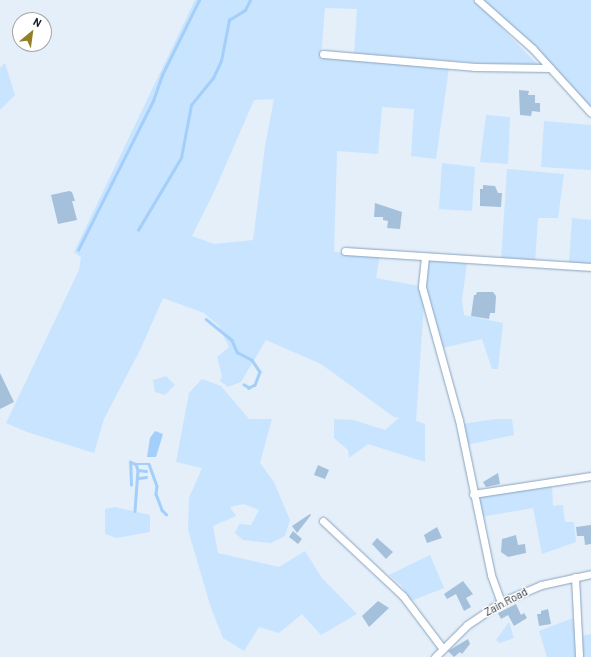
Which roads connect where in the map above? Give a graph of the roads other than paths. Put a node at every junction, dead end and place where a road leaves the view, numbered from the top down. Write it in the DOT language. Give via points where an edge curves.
graph roads {
  1 [pos="478,0"];
  2 [pos="323,54"];
  3 [pos="550,68"];
  4 [pos="591,112"];
  5 [pos="345,251"];
  6 [pos="424,257"];
  7 [pos="591,267"];
  8 [pos="591,476"];
  9 [pos="473,494"];
  10 [pos="323,521"];
  11 [pos="591,574"];
  12 [pos="574,577"];
  13 [pos="502,602"];
  14 [pos="443,649"];
  15 [pos="435,657"];
  16 [pos="579,657"];
  1 -- 3 [label="street" via="500,18"];
  2 -- 3 [label="street" via="475,67"];
  3 -- 4 [label="street"];
  5 -- 6 [label="street"];
  6 -- 7 [label="street"];
  6 -- 9 [label="street" via="422,286 459,420"];
  8 -- 9 [label="street"];
  9 -- 13 [label="street" via="493,582"];
  10 -- 14 [label="street" via="403,596"];
  11 -- 12 [label="street, Zain Road"];
  12 -- 13 [label="street, Zain Road" via="523,592"];
  12 -- 16 [label="street"];
  13 -- 14 [label="street, Zain Road" via="467,625"];
  14 -- 15 [label="street, Zain Road"];
}
